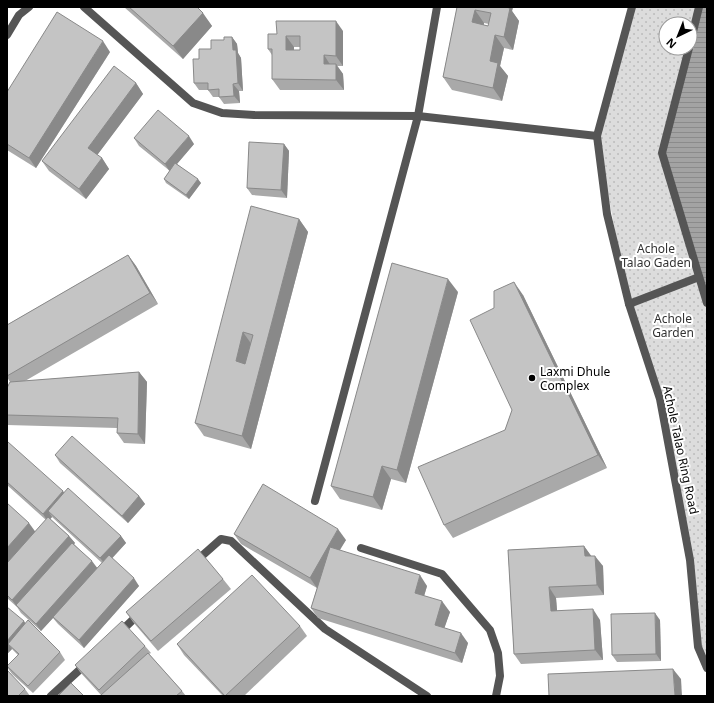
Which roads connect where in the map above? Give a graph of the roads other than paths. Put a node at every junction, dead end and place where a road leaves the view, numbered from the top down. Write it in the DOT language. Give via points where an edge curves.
graph roads {
  1 [pos="29,7"];
  2 [pos="84,7"];
  3 [pos="437,7"];
  4 [pos="632,7"];
  5 [pos="7,35"];
  6 [pos="687,56"];
  7 [pos="418,116"];
  8 [pos="597,136"];
  9 [pos="699,277"];
  10 [pos="707,303"];
  11 [pos="629,304"];
  12 [pos="315,500"];
  13 [pos="361,548"];
  14 [pos="191,566"];
  15 [pos="145,609"];
  16 [pos="116,636"];
  17 [pos="92,658"];
  18 [pos="707,668"];
  19 [pos="51,696"];
  20 [pos="427,696"];
  21 [pos="496,696"];
  1 -- 5 [label="street" via="19,16"];
  2 -- 7 [label="street" via="193,102 222,113"];
  3 -- 7 [label="street"];
  4 -- 8 [label="street, Achole Talao Ring Road"];
  6 -- 9 [label="street" via="662,154"];
  7 -- 8 [label="street"];
  7 -- 12 [label="street"];
  8 -- 11 [label="street, Achole Talao Ring Road" via="607,214"];
  9 -- 10 [label="street"];
  9 -- 11 [label="street"];
  11 -- 18 [label="street, Achole Talao Ring Road" via="660,399 690,560 698,647"];
  13 -- 21 [label="street" via="442,574 490,630 498,653 500,676"];
  14 -- 20 [label="street" via="220,539 231,541 325,629"];
  15 -- 16 [label="street"];
  17 -- 19 [label="street"];
}
